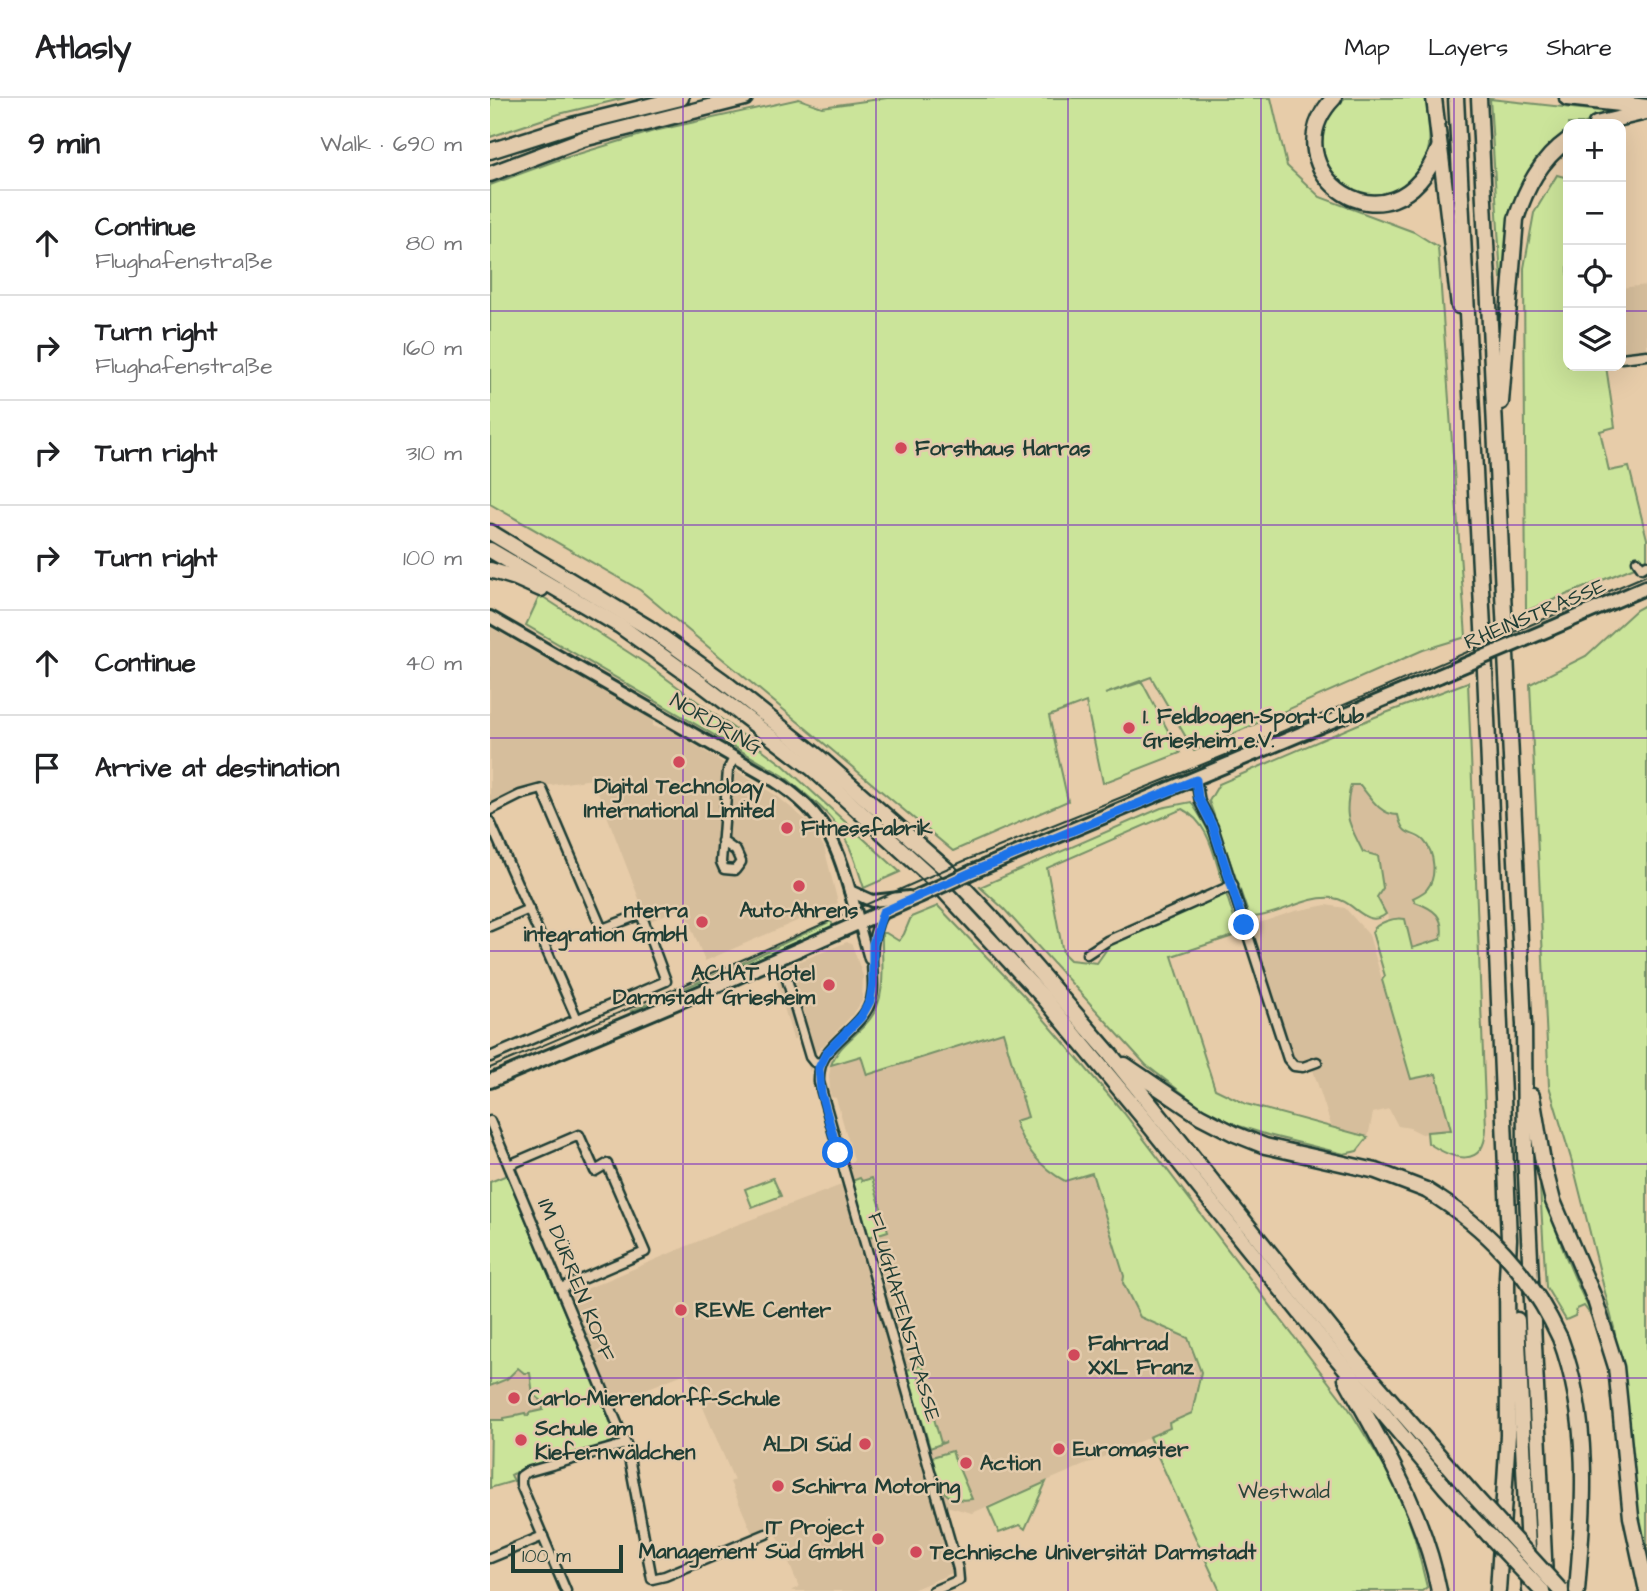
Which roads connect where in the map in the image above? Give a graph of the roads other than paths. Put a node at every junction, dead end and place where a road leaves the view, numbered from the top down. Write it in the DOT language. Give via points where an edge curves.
graph roads {
  1 [pos="681,98"];
  2 [pos="745,98"];
  3 [pos="1334,98"];
  4 [pos="1434,98"];
  5 [pos="1456,98"];
  6 [pos="1479,98"];
  7 [pos="1567,98"];
  8 [pos="634,110"];
  9 [pos="1647,110"];
  10 [pos="1615,119"];
  11 [pos="1563,145"];
  12 [pos="1439,147"];
  13 [pos="490,151"];
  14 [pos="490,161"];
  15 [pos="490,174"];
  16 [pos="1647,355"];
  17 [pos="1626,357"];
  18 [pos="1470,366"];
  19 [pos="1497,459"];
  20 [pos="490,532"];
  21 [pos="490,550"];
  22 [pos="1637,561"];
  23 [pos="1647,565"];
  24 [pos="490,570"];
  25 [pos="1647,587"];
  26 [pos="490,617"];
  27 [pos="620,626"];
  28 [pos="734,758"];
  29 [pos="1196,780"];
  30 [pos="490,810"];
  31 [pos="491,825"];
  32 [pos="722,841"];
  33 [pos="1233,885"];
  34 [pos="850,891"];
  35 [pos="919,896"];
  36 [pos="529,909"];
  37 [pos="883,912"];
  38 [pos="859,923"];
  39 [pos="490,926"];
  40 [pos="1087,954"];
  41 [pos="872,969"];
  42 [pos="786,976"];
  43 [pos="577,1019"];
  44 [pos="1525,1046"];
  45 [pos="1110,1054"];
  46 [pos="490,1057"];
  47 [pos="1317,1062"];
  48 [pos="821,1063"];
  49 [pos="490,1081"];
  50 [pos="490,1121"];
  51 [pos="509,1165"];
  52 [pos="1509,1239"];
  53 [pos="561,1288"];
  54 [pos="1330,1350"];
  55 [pos="626,1444"];
  56 [pos="765,1534"];
  57 [pos="543,1536"];
  58 [pos="490,1558"];
  59 [pos="566,1591"];
  60 [pos="933,1591"];
  61 [pos="1439,1591"];
  62 [pos="1498,1591"];
  63 [pos="1530,1591"];
  64 [pos="1544,1591"];
  65 [pos="1562,1591"];
  66 [pos="1577,1591"];
  67 [pos="1647,1591"];
  1 -- 8 [label="highway"];
  2 -- 15 [label="highway" via="583,139"];
  3 -- 12 [label="highway" via="1316,129 1315,155 1325,177 1348,196 1373,203 1401,197 1422,180"];
  4 -- 12 [label="highway"];
  5 -- 18 [label="highway"];
  6 -- 19 [label="highway"];
  7 -- 9 [label="highway"];
  8 -- 13 [label="highway"];
  8 -- 14 [label="highway"];
  9 -- 10 [label="highway"];
  11 -- 19 [label="highway" via="1536,174 1514,227"];
  12 -- 18 [label="highway"];
  16 -- 17 [label="street"];
  18 -- 52 [label="highway"];
  19 -- 44 [label="highway"];
  20 -- 45 [label="highway" via="649,628 742,694 821,759 947,870"];
  21 -- 27 [label="highway"];
  22 -- 23 [label="street" via="1642,568"];
  24 -- 27 [label="highway"];
  25 -- 29 [label="main road, RHEINSTRASSE, bridge"];
  26 -- 28 [label="main road, NORDRING"];
  27 -- 54 [label="highway" via="813,769 932,878 1044,998"];
  28 -- 32 [label="street" via="728,770"];
  28 -- 34 [label="main road, NORDRING" via="785,787 814,813 835,844"];
  29 -- 33 [label="street" via="1200,802"];
  29 -- 35 [label="main road, RHEINSTRASSE, bridge"];
  30 -- 43 [label="street" via="542,789 601,927 641,914 666,981"];
  31 -- 36 [label="street"];
  33 -- 40 [label="street" via="1107,940"];
  33 -- 47 [label="street" via="1288,1059 1299,1067"];
  34 -- 35 [label="main road" via="872,901"];
  34 -- 38 [label="main road, NORDRING"];
  35 -- 37 [label="main road, RHEINSTRASSE"];
  36 -- 39 [label="street"];
  36 -- 43 [label="street"];
  37 -- 38 [label="main road, RHEINSTRASSE"];
  37 -- 41 [label="street" via="874,937"];
  38 -- 41 [label="street"];
  38 -- 49 [label="main road, RHEINSTRASSE"];
  41 -- 48 [label="street" via="872,995 866,1012"];
  42 -- 48 [label="street" via="810,1057"];
  43 -- 46 [label="street"];
  44 -- 64 [label="highway" via="1525,1152"];
  44 -- 67 [label="highway" via="1553,1201 1595,1300 1616,1367 1631,1517"];
  45 -- 65 [label="highway, bridge" via="1359,1364"];
  45 -- 66 [label="highway, bridge" via="1200,1116 1235,1134 1265,1146 1376,1171 1426,1190 1465,1216 1510,1257 1536,1291 1560,1338 1576,1389 1583,1444"];
  48 -- 60 [label="street, FLUGHAFENSTRASSE" via="824,1107 951,1542 959,1580"];
  50 -- 51 [label="street, IM DÜRREN KOPF"];
  51 -- 53 [label="street, IM DÜRREN KOPF"];
  51 -- 53 [label="street" via="579,1135 595,1171 607,1164 645,1252"];
  52 -- 62 [label="highway" via="1508,1435"];
  52 -- 63 [label="highway" via="1517,1311"];
  53 -- 55 [label="street, IM DÜRREN KOPF"];
  54 -- 61 [label="highway" via="1407,1491"];
  54 -- 64 [label="highway, bridge" via="1445,1487"];
  55 -- 56 [label="street, IM DÜRREN KOPF" via="652,1579"];
  55 -- 57 [label="street" via="520,1477"];
  57 -- 58 [label="street"];
  57 -- 59 [label="street"];
}
